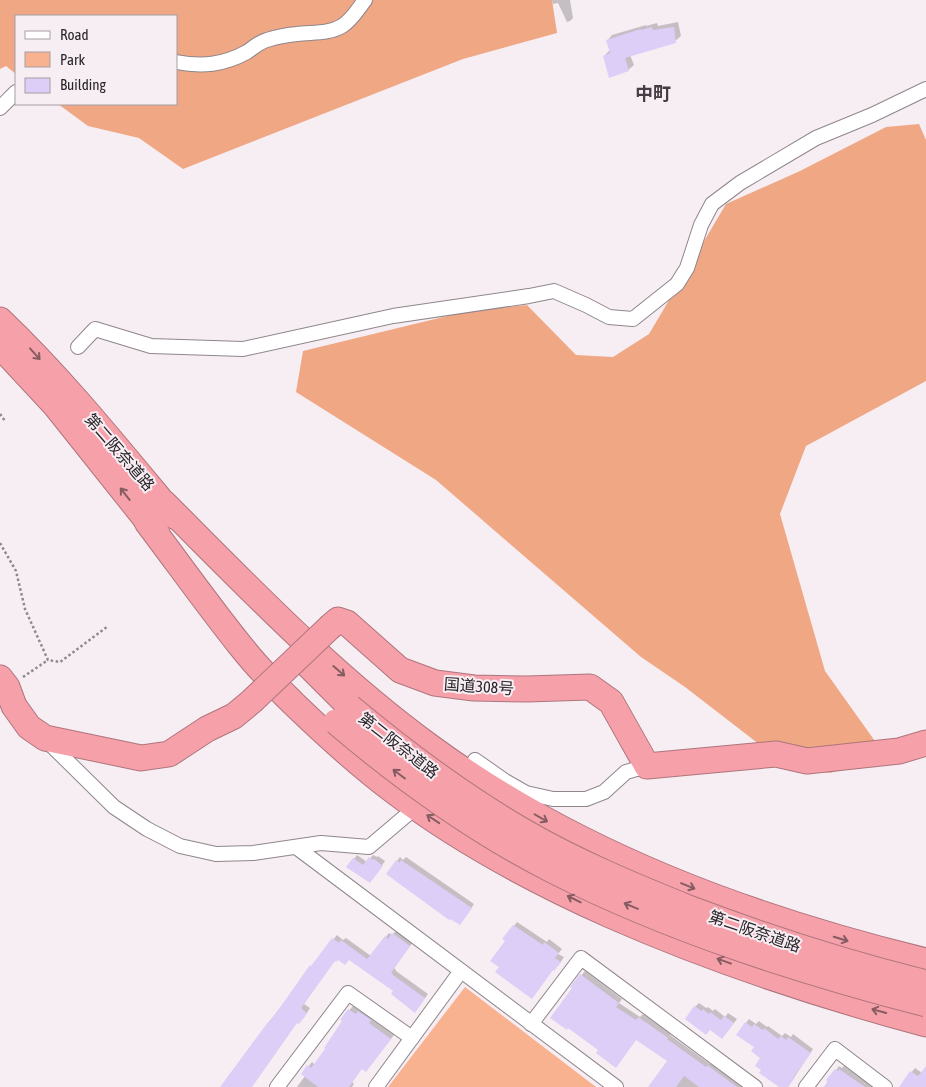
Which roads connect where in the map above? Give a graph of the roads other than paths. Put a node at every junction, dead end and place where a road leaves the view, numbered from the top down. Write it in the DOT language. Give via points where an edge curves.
graph roads {
  1 [pos="365,0"];
  2 [pos="178,62"];
  3 [pos="926,89"];
  4 [pos="15,93"];
  5 [pos="0,108"];
  6 [pos="0,320"];
  7 [pos="0,346"];
  8 [pos="78,347"];
  9 [pos="164,504"];
  10 [pos="147,522"];
  11 [pos="11,678"];
  12 [pos="343,715"];
  13 [pos="45,738"];
  14 [pos="926,743"];
  15 [pos="475,760"];
  16 [pos="647,766"];
  17 [pos="409,813"];
  18 [pos="296,847"];
  19 [pos="926,961"];
  20 [pos="462,972"];
  21 [pos="926,983"];
  22 [pos="926,1004"];
  23 [pos="531,1024"];
  24 [pos="926,1024"];
  25 [pos="412,1038"];
  26 [pos="277,1087"];
  27 [pos="376,1087"];
  28 [pos="616,1087"];
  29 [pos="755,1087"];
  30 [pos="806,1087"];
  31 [pos="885,1087"];
  1 -- 2 [label="street" via="342,27 264,40 231,60 213,64 193,66"];
  3 -- 8 [label="street" via="816,138 740,183 712,204 701,225 687,268 677,284 633,319 609,317 554,291 393,316 243,349 151,346 95,329"];
  4 -- 5 [label="street"];
  6 -- 9 [label="highway, 第二阪奈道路, one-way" via="68,391"];
  10 -- 7 [label="highway, 第二阪奈道路, one-way" via="55,404"];
  9 -- 12 [label="highway, 第二阪奈道路"];
  9 -- 19 [label="highway, one-way" via="292,631 365,695 462,770 500,794 570,834 722,900 878,950"];
  10 -- 12 [label="highway, 第二阪奈道路" via="274,664"];
  24 -- 10 [label="highway, one-way" via="781,981 664,938 546,885 460,836 395,792 326,736 264,673 218,618"];
  11 -- 13 [label="highway, 国道308号" via="7,687 14,706 29,727"];
  12 -- 21 [label="highway, 第二阪奈道路, bridge" via="383,735 487,809 599,870 752,931"];
  22 -- 12 [label="highway, 第二阪奈道路, one-way, bridge" via="779,962 670,922 553,870 468,822 404,778"];
  13 -- 16 [label="highway, 国道308号, bridge" via="141,758 169,754 234,716 338,620 347,623 400,670 435,683 474,688 590,687 611,702"];
  13 -- 18 [label="street" via="114,807 180,846 216,854"];
  14 -- 16 [label="highway" via="899,751 807,761 776,754"];
  15 -- 16 [label="street" via="526,793 553,799 586,800 604,792 626,772"];
  17 -- 18 [label="street" via="369,847 321,843"];
  18 -- 20 [label="street"];
  20 -- 23 [label="street"];
  20 -- 25 [label="street"];
  23 -- 28 [label="street"];
  23 -- 29 [label="street" via="581,958"];
  25 -- 26 [label="street" via="348,993"];
  25 -- 27 [label="street"];
  30 -- 31 [label="street" via="835,1049"];
}
